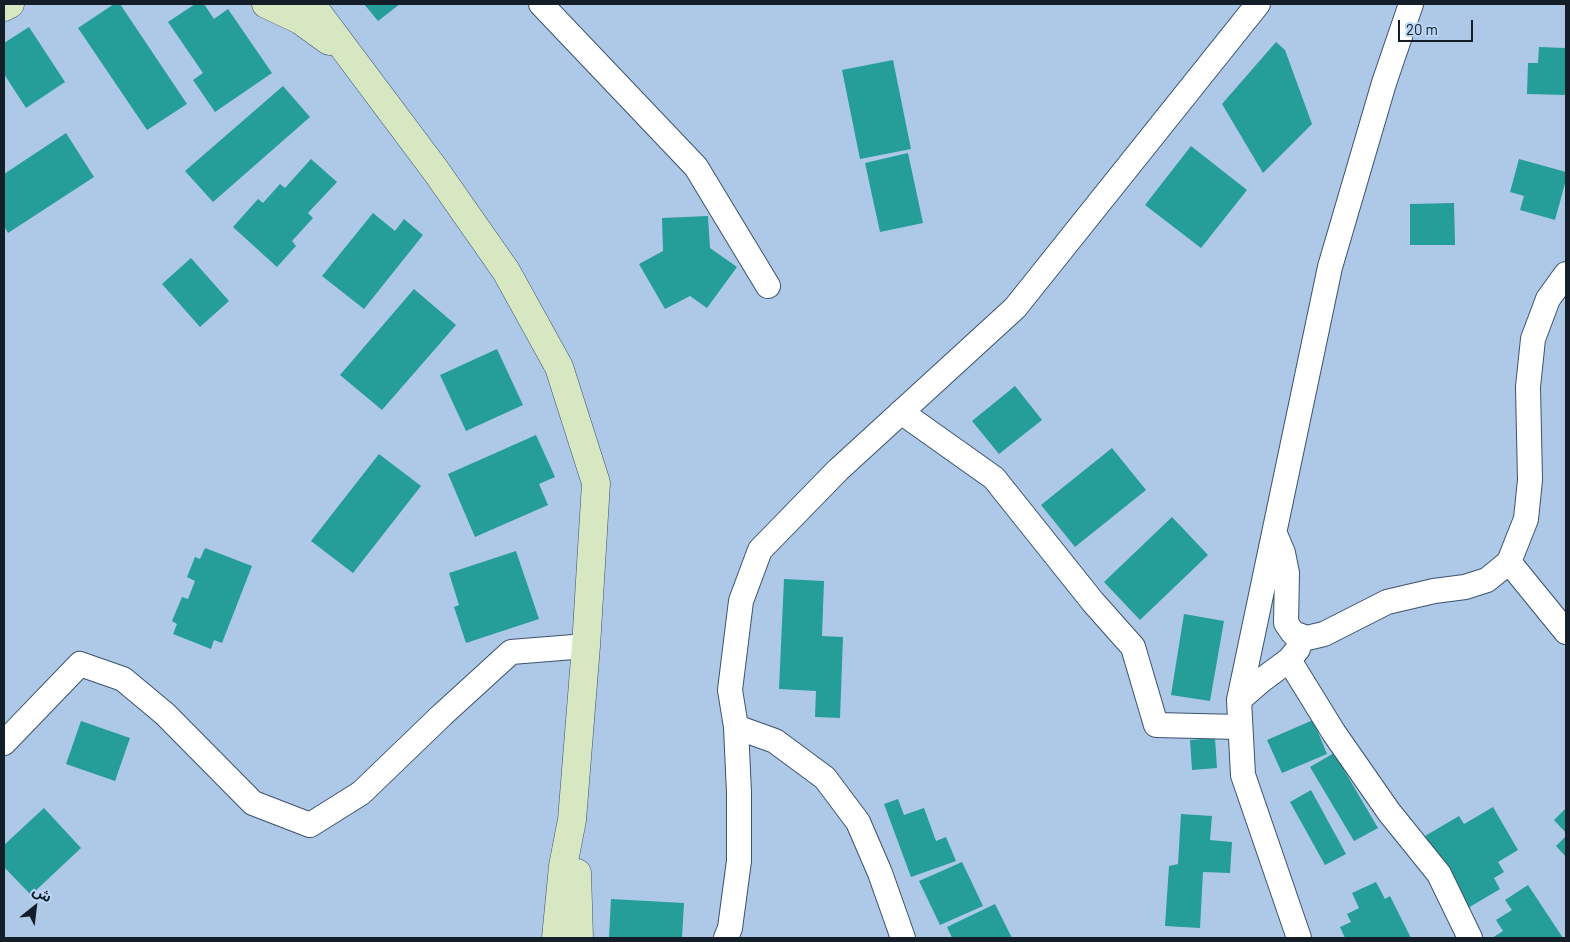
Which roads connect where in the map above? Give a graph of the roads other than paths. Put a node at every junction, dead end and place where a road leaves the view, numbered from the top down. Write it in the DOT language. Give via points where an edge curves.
graph roads {
  1 [pos="10,4"];
  2 [pos="266,4"];
  3 [pos="311,4"];
  4 [pos="541,4"];
  5 [pos="1258,4"];
  6 [pos="1410,4"];
  7 [pos="4,7"];
  8 [pos="351,56"];
  9 [pos="1566,274"];
  10 [pos="768,286"];
  11 [pos="901,412"];
  12 [pos="1274,532"];
  13 [pos="1509,562"];
  14 [pos="1566,632"];
  15 [pos="1307,638"];
  16 [pos="586,646"];
  17 [pos="1289,660"];
  18 [pos="1239,700"];
  19 [pos="736,727"];
  20 [pos="1240,727"];
  21 [pos="4,743"];
  22 [pos="572,820"];
  23 [pos="556,938"];
  24 [pos="578,938"];
  25 [pos="726,938"];
  26 [pos="904,938"];
  27 [pos="1299,938"];
  28 [pos="1470,938"];
  1 -- 7 [label="main road"];
  2 -- 8 [label="main road" via="300,20"];
  3 -- 8 [label="main road"];
  4 -- 10 [label="street" via="696,167"];
  5 -- 11 [label="street" via="1015,308"];
  6 -- 12 [label="street" via="1330,267"];
  8 -- 16 [label="main road" via="506,271 560,367 596,483"];
  9 -- 13 [label="street" via="1548,299 1533,339 1528,387 1530,480 1526,519"];
  11 -- 19 [label="street" via="838,470 760,550 741,601 730,690"];
  11 -- 20 [label="street" via="994,478 1133,647 1156,725"];
  12 -- 15 [label="street" via="1287,573 1286,624 1293,633"];
  12 -- 18 [label="street"];
  13 -- 14 [label="street"];
  13 -- 15 [label="street" via="1487,580 1387,602 1324,634"];
  15 -- 17 [label="street"];
  16 -- 21 [label="street" via="511,652 361,793 310,825 253,803 165,714 123,679 80,664"];
  16 -- 22 [label="main road"];
  17 -- 18 [label="street"];
  17 -- 28 [label="street" via="1334,733 1389,812 1439,874"];
  18 -- 20 [label="street"];
  19 -- 25 [label="street" via="739,861"];
  19 -- 26 [label="street" via="775,742 825,778 858,822"];
  20 -- 27 [label="street" via="1243,775"];
  22 -- 23 [label="main road" via="563,866"];
  22 -- 24 [label="main road" via="577,869"];
}
